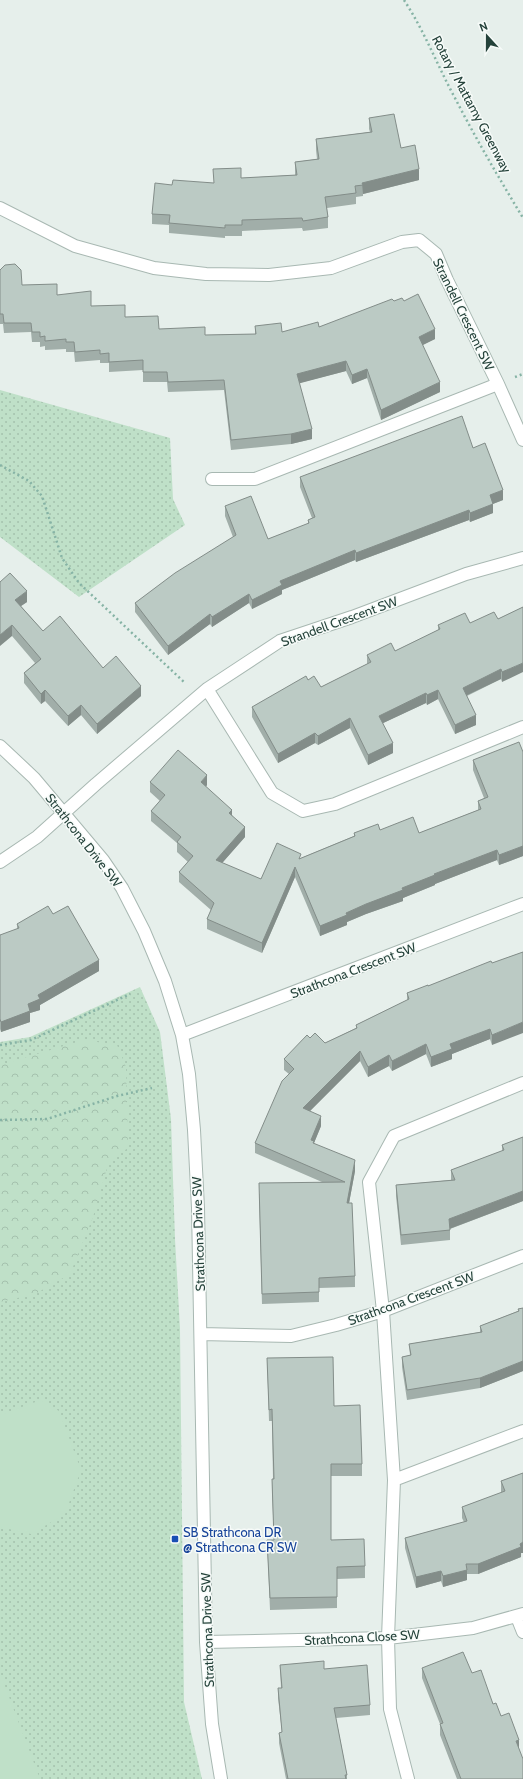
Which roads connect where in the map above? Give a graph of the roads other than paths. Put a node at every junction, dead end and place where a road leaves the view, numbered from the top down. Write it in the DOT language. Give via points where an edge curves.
graph roads {
  1 [pos="0,208"];
  2 [pos="498,384"];
  3 [pos="523,440"];
  4 [pos="212,480"];
  5 [pos="523,558"];
  6 [pos="207,689"];
  7 [pos="523,727"];
  8 [pos="0,746"];
  9 [pos="64,814"];
  10 [pos="0,862"];
  11 [pos="523,904"];
  12 [pos="182,1035"];
  13 [pos="523,1083"];
  14 [pos="523,1256"];
  15 [pos="383,1311"];
  16 [pos="201,1334"];
  17 [pos="523,1431"];
  18 [pos="394,1480"];
  19 [pos="520,1615"];
  20 [pos="523,1632"];
  21 [pos="388,1638"];
  22 [pos="206,1642"];
  23 [pos="221,1779"];
  24 [pos="408,1779"];
  1 -- 2 [label="street, Strandell Crescent SW" via="75,246 154,268 206,274 269,275 331,268 402,242 419,240 436,254"];
  2 -- 3 [label="street, Strandell Crescent SW"];
  2 -- 4 [label="street" via="255,479"];
  5 -- 6 [label="street, Strandell Crescent SW" via="466,574 280,641"];
  6 -- 7 [label="street" via="272,793 303,811 335,804"];
  6 -- 9 [label="street, Strandell Crescent SW"];
  8 -- 9 [label="street, Strathcona Drive SW" via="34,778"];
  9 -- 10 [label="street, Strandell Crescent SW" via="37,837"];
  9 -- 12 [label="street, Strathcona Drive SW" via="103,860 122,888 165,981"];
  11 -- 12 [label="street, Strathcona Crescent SW"];
  12 -- 16 [label="street, Strathcona Drive SW" via="189,1074 194,1130"];
  13 -- 15 [label="street" via="394,1136 370,1182"];
  14 -- 15 [label="street, Strathcona Crescent SW"];
  15 -- 16 [label="street, Strathcona Crescent SW" via="290,1336"];
  15 -- 18 [label="street"];
  16 -- 22 [label="street, Strathcona Drive SW"];
  17 -- 18 [label="street"];
  18 -- 21 [label="street"];
  19 -- 20 [label="street, Strathcona Close SW"];
  19 -- 21 [label="street, Strathcona Close SW" via="473,1628"];
  21 -- 22 [label="street, Strathcona Close SW"];
  21 -- 24 [label="street" via="390,1709"];
  22 -- 23 [label="street, Strathcona Drive SW" via="212,1724"];
}
